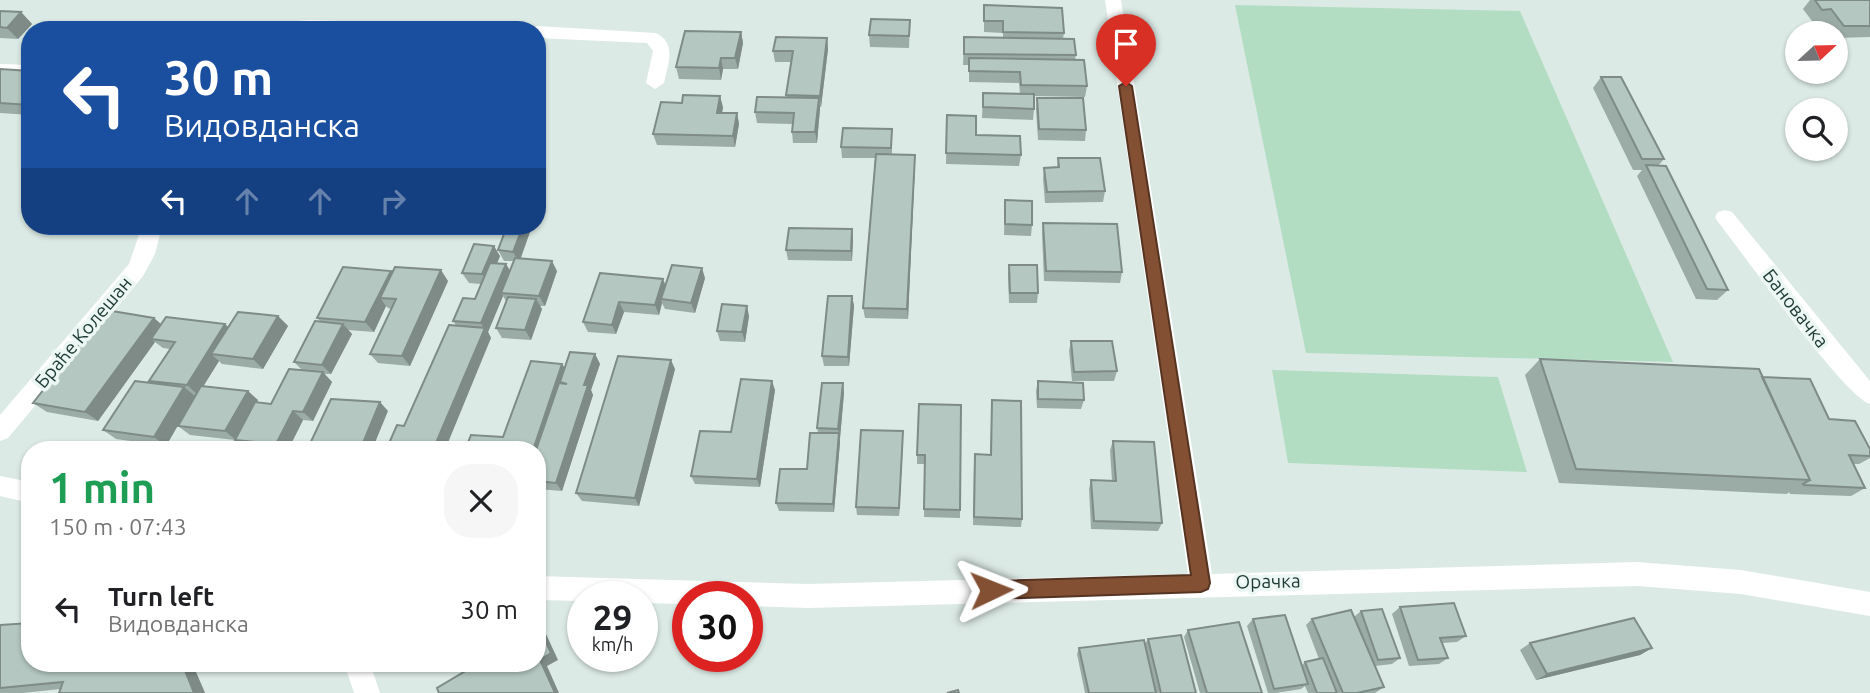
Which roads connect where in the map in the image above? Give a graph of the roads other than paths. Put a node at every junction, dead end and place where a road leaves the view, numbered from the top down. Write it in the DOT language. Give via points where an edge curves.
graph roads {
  1 [pos="1113,0"];
  2 [pos="546,32"];
  3 [pos="0,69"];
  4 [pos="21,70"];
  5 [pos="655,83"];
  6 [pos="1725,217"];
  7 [pos="150,235"];
  8 [pos="1870,395"];
  9 [pos="0,431"];
  10 [pos="0,486"];
  11 [pos="21,492"];
  12 [pos="1201,583"];
  13 [pos="546,588"];
  14 [pos="1870,604"];
  15 [pos="360,672"];
  16 [pos="367,693"];
  1 -- 12 [label="street"];
  2 -- 5 [label="street" via="650,37 662,51"];
  3 -- 4 [label="lane"];
  6 -- 8 [label="street, Бановачка"];
  7 -- 9 [label="street, Браће Колешан" via="136,270"];
  10 -- 11 [label="street"];
  12 -- 13 [label="street, Орачка" via="808,596"];
  12 -- 14 [label="street, Орачка" via="1637,573 1741,583"];
  15 -- 16 [label="street"];
}
